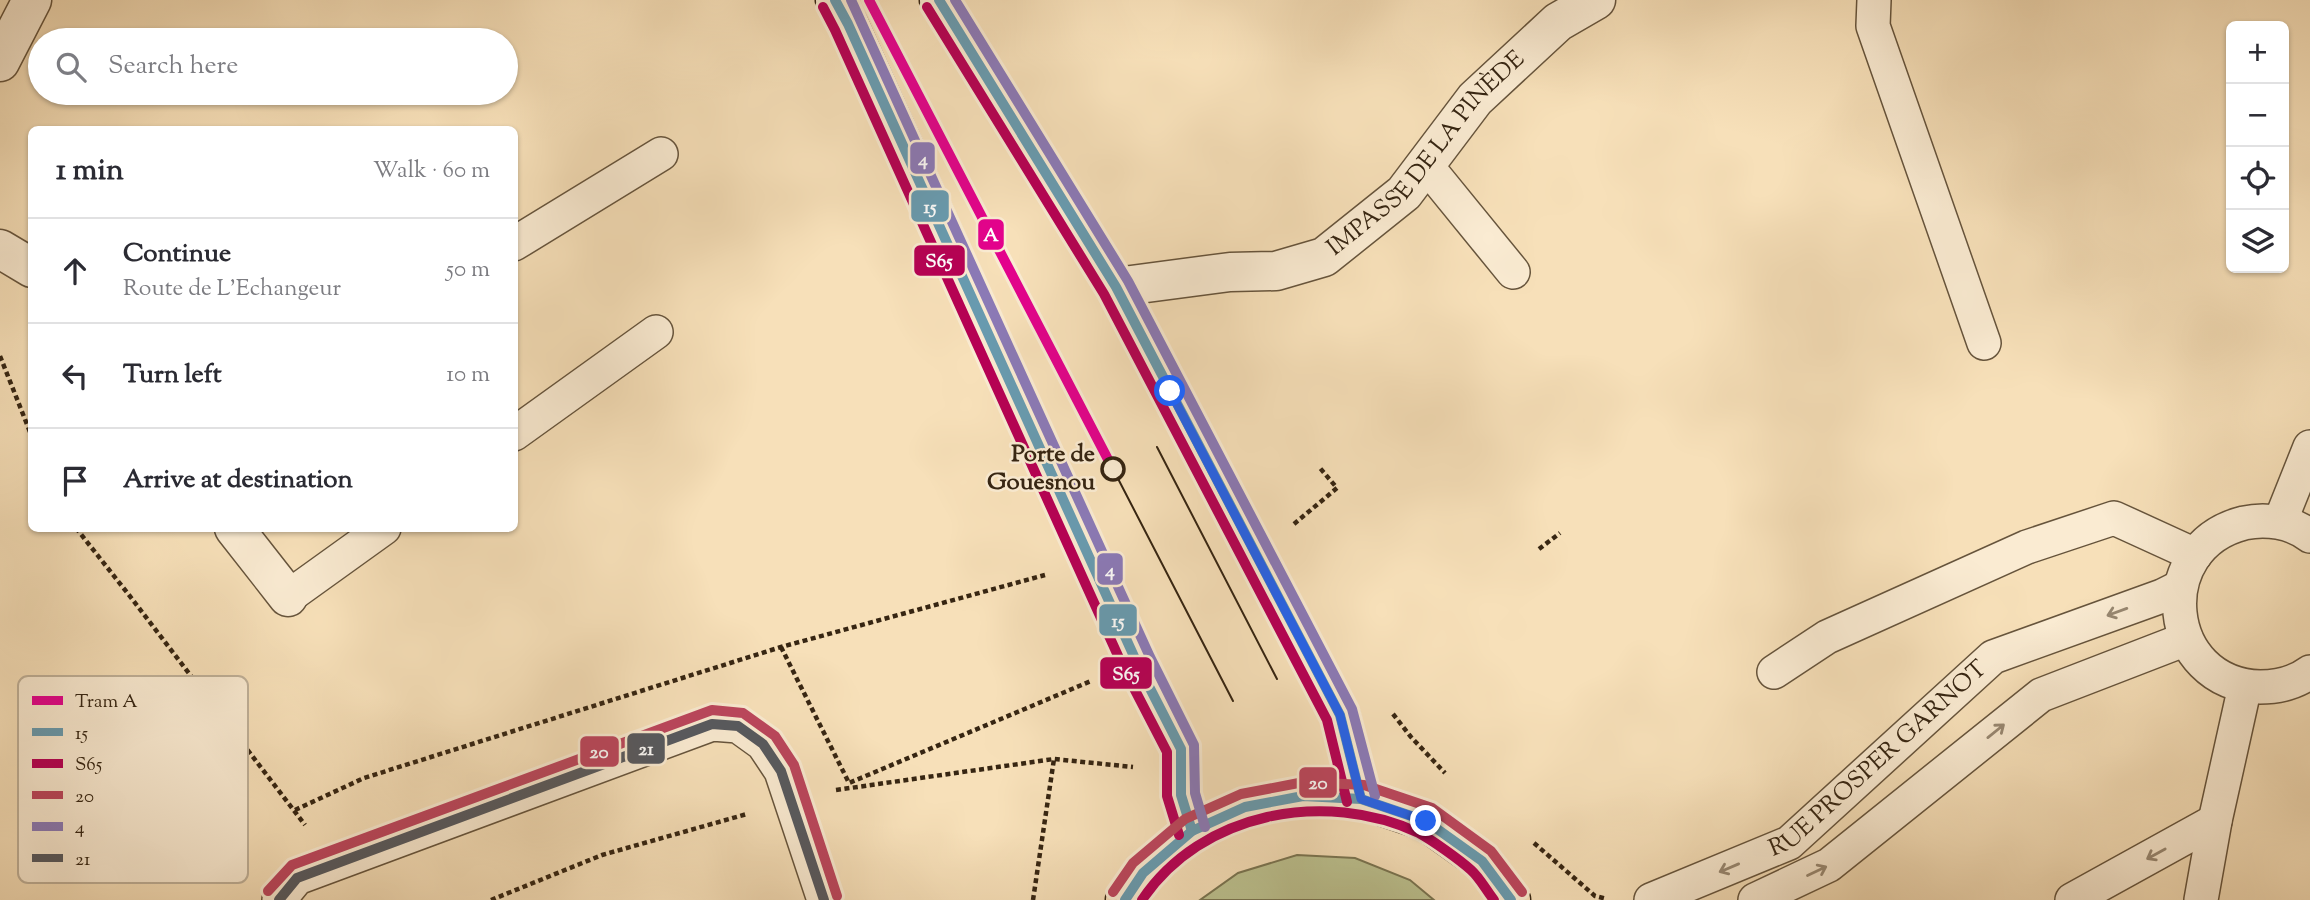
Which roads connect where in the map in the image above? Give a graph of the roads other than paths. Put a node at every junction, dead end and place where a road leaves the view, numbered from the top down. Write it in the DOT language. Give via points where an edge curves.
graph roads {
  1 [pos="32,0"];
  2 [pos="835,0"];
  3 [pos="939,0"];
  4 [pos="1596,0"];
  5 [pos="1874,0"];
  6 [pos="0,62"];
  7 [pos="661,153"];
  8 [pos="1425,164"];
  9 [pos="518,242"];
  10 [pos="0,249"];
  11 [pos="28,266"];
  12 [pos="1513,272"];
  13 [pos="1116,287"];
  14 [pos="656,332"];
  15 [pos="1984,343"];
  16 [pos="518,431"];
  17 [pos="2310,447"];
  18 [pos="2280,522"];
  19 [pos="237,532"];
  20 [pos="378,532"];
  21 [pos="2310,536"];
  22 [pos="2195,555"];
  23 [pos="2180,587"];
  24 [pos="288,597"];
  25 [pos="2186,639"];
  26 [pos="1774,672"];
  27 [pos="2310,672"];
  28 [pos="2245,687"];
  29 [pos="1361,799"];
  30 [pos="2216,821"];
  31 [pos="1192,831"];
  32 [pos="279,900"];
  33 [pos="824,900"];
  34 [pos="1125,900"];
  35 [pos="1511,900"];
  36 [pos="1651,900"];
  37 [pos="1755,900"];
  38 [pos="2072,900"];
  39 [pos="2201,900"];
  1 -- 6 [label="main road"];
  2 -- 31 [label="main road" via="1137,663 1181,749 1181,795"];
  3 -- 13 [label="main road"];
  4 -- 8 [label="main road, IMPASSE DE LA PINÈDE" via="1558,22 1475,99"];
  5 -- 15 [label="lane" via="1872,26"];
  7 -- 9 [label="lane"];
  8 -- 12 [label="lane"];
  8 -- 13 [label="main road, IMPASSE DE LA PINÈDE" via="1404,193 1324,257 1276,271 1230,272"];
  10 -- 11 [label="main road"];
  13 -- 29 [label="main road" via="1340,715"];
  14 -- 16 [label="lane"];
  17 -- 18 [label="lane"];
  18 -- 21 [label="lane"];
  18 -- 22 [label="lane" via="2253,521 2227,528"];
  19 -- 24 [label="main road"];
  20 -- 24 [label="lane"];
  22 -- 23 [label="lane"];
  22 -- 26 [label="lane" via="2114,518 2026,547 1827,637"];
  23 -- 25 [label="lane" via="2179,614"];
  23 -- 36 [label="lane, RUE PROSPER GARNOT, one-way" via="1993,657 1789,843"];
  25 -- 28 [label="lane" via="2200,661 2220,677"];
  37 -- 25 [label="lane, RUE PROSPER GARNOT, one-way" via="1829,865 2041,695"];
  27 -- 28 [label="lane" via="2297,681 2271,687"];
  28 -- 30 [label="lane"];
  29 -- 31 [label="main road" via="1303,796 1256,804"];
  29 -- 35 [label="main road" via="1426,821 1482,862"];
  30 -- 38 [label="lane, one-way"];
  30 -- 39 [label="lane"];
  31 -- 34 [label="main road" via="1143,873"];
  32 -- 33 [label="lane" via="297,878 331,864 712,724 738,726 763,744 781,771"];
}
